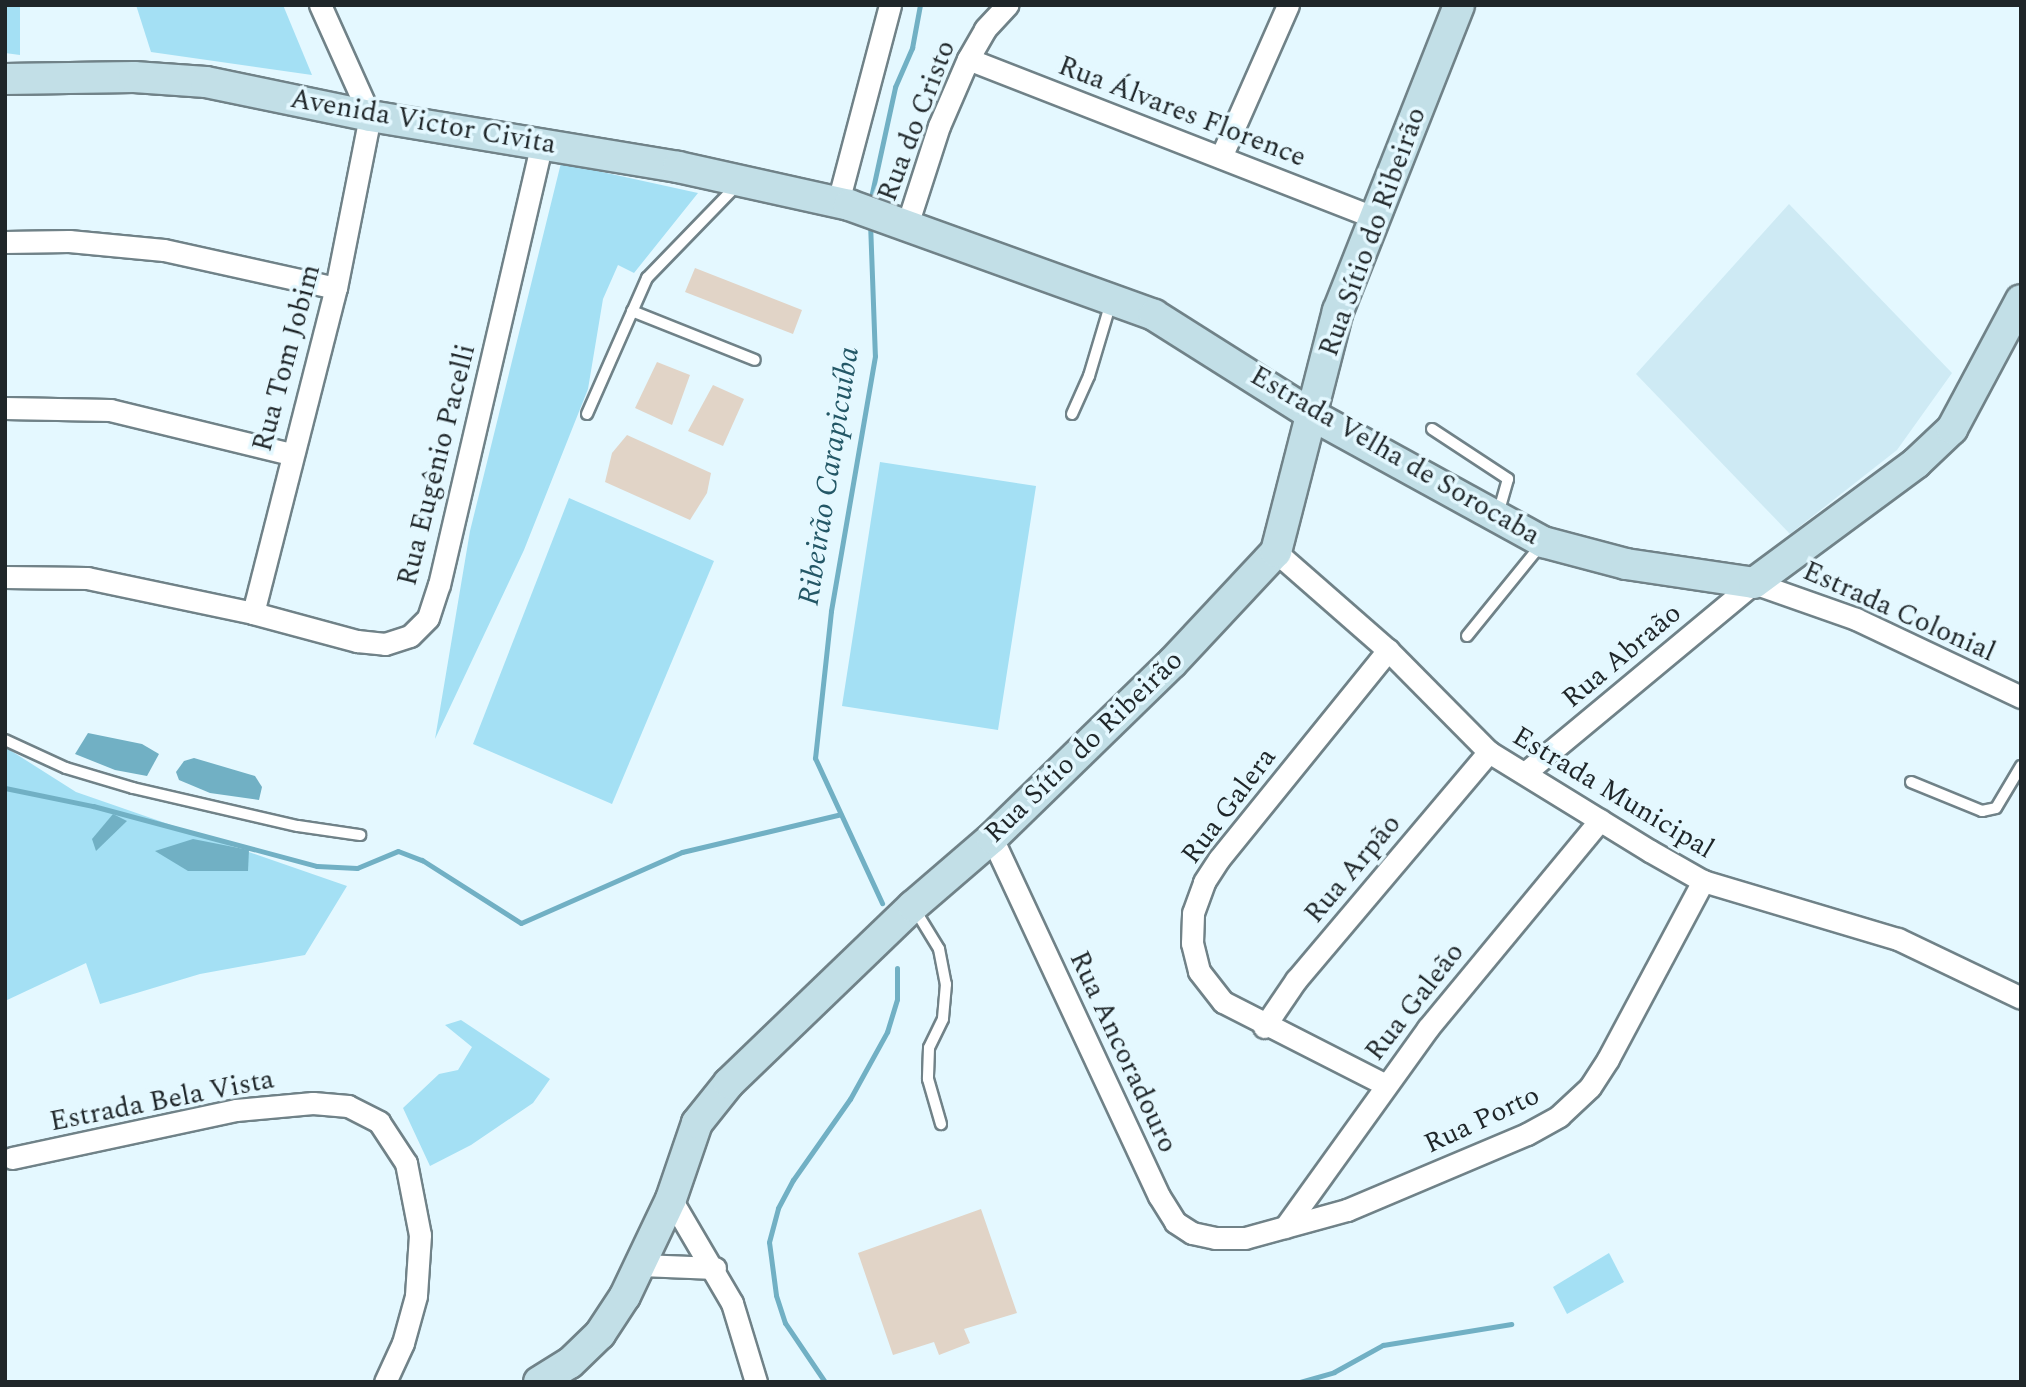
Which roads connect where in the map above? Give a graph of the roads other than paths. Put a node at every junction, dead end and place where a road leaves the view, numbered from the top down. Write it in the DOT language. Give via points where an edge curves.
graph roads {
  1 [pos="320,5"];
  2 [pos="890,5"];
  3 [pos="1007,5"];
  4 [pos="1288,5"];
  5 [pos="1459,5"];
  6 [pos="968,59"];
  7 [pos="5,79"];
  8 [pos="370,116"];
  9 [pos="542,142"];
  10 [pos="1221,157"];
  11 [pos="741,181"];
  12 [pos="843,204"];
  13 [pos="1375,218"];
  14 [pos="900,222"];
  15 [pos="5,242"];
  16 [pos="336,288"];
  17 [pos="1112,299"];
  18 [pos="2021,300"];
  19 [pos="632,311"];
  20 [pos="755,360"];
  21 [pos="5,408"];
  22 [pos="587,414"];
  23 [pos="1072,414"];
  24 [pos="1312,415"];
  25 [pos="1432,429"];
  26 [pos="291,454"];
  27 [pos="1497,517"];
  28 [pos="1543,542"];
  29 [pos="1276,552"];
  30 [pos="5,577"];
  31 [pos="1754,583"];
  32 [pos="253,613"];
  33 [pos="1466,636"];
  34 [pos="1388,650"];
  35 [pos="2021,697"];
  36 [pos="5,740"];
  37 [pos="1489,752"];
  38 [pos="2021,766"];
  39 [pos="1526,772"];
  40 [pos="1911,782"];
  41 [pos="1600,820"];
  42 [pos="360,835"];
  43 [pos="992,838"];
  44 [pos="1703,881"];
  45 [pos="913,906"];
  46 [pos="2021,998"];
  47 [pos="1264,1027"];
  48 [pos="1386,1085"];
  49 [pos="941,1124"];
  50 [pos="12,1158"];
  51 [pos="671,1199"];
  52 [pos="1285,1227"];
  53 [pos="1245,1238"];
  54 [pos="641,1265"];
  55 [pos="715,1268"];
  56 [pos="386,1382"];
  57 [pos="539,1382"];
  58 [pos="756,1382"];
  1 -- 8 [label="street"];
  2 -- 12 [label="street"];
  3 -- 6 [label="street, Rua do Cristo" via="985,29"];
  4 -- 10 [label="street"];
  5 -- 13 [label="main road, Rua Sítio do Ribeirão"];
  6 -- 10 [label="street, Rua Álvares Florence"];
  6 -- 14 [label="street, Rua do Cristo"];
  7 -- 8 [label="main road, Avenida Victor Civita" via="134,77 206,82"];
  8 -- 9 [label="main road, Avenida Victor Civita"];
  8 -- 16 [label="street, Rua Tom Jobim"];
  9 -- 11 [label="main road, Avenida Victor Civita"];
  9 -- 32 [label="street, Rua Eugênio Pacelli" via="428,618 410,636 385,644"];
  10 -- 13 [label="street, Rua Álvares Florence"];
  11 -- 12 [label="main road, Avenida Victor Civita"];
  11 -- 19 [label="lane" via="647,278"];
  12 -- 14 [label="main road, Estrada Velha de Sorocaba"];
  13 -- 24 [label="main road, Rua Sítio do Ribeirão" via="1338,311"];
  14 -- 17 [label="main road, Estrada Velha de Sorocaba"];
  15 -- 16 [label="street" via="69,241 164,250"];
  16 -- 26 [label="street, Rua Tom Jobim"];
  17 -- 23 [label="lane" via="1089,376"];
  17 -- 24 [label="main road, Estrada Velha de Sorocaba" via="1154,315"];
  18 -- 31 [label="main road" via="1952,429 1916,463"];
  19 -- 20 [label="lane"];
  19 -- 22 [label="lane"];
  21 -- 26 [label="street" via="110,410"];
  24 -- 27 [label="main road, Estrada Velha de Sorocaba"];
  24 -- 29 [label="main road, Rua Sítio do Ribeirão"];
  25 -- 27 [label="lane" via="1508,479"];
  26 -- 32 [label="street, Rua Tom Jobim"];
  27 -- 28 [label="main road, Estrada Velha de Sorocaba"];
  28 -- 31 [label="main road, Estrada Velha de Sorocaba" via="1626,564"];
  28 -- 33 [label="lane"];
  29 -- 34 [label="street, Estrada Municipal"];
  29 -- 43 [label="main road, Rua Sítio do Ribeirão" via="1210,625"];
  30 -- 32 [label="street, Rua Eugênio Pacelli" via="87,578"];
  31 -- 35 [label="street, Estrada Colonial" via="1856,619"];
  31 -- 39 [label="street, Rua Abraão"];
  34 -- 37 [label="street, Estrada Municipal"];
  34 -- 47 [label="street, Rua Galera" via="1203,882 1192,933 1199,971 1223,1002"];
  36 -- 42 [label="lane" via="66,768 133,788 298,826"];
  37 -- 39 [label="street, Estrada Municipal"];
  37 -- 47 [label="street, Rua Arpão" via="1296,979"];
  38 -- 40 [label="lane" via="1996,808 1982,811"];
  39 -- 41 [label="street, Estrada Municipal"];
  41 -- 44 [label="street, Estrada Municipal"];
  41 -- 48 [label="street, Rua Galeão"];
  43 -- 45 [label="main road, Rua Sítio do Ribeirão"];
  43 -- 53 [label="street, Rua Ancoradouro" via="1170,1213 1192,1233"];
  44 -- 46 [label="street, Estrada Municipal" via="1898,939"];
  44 -- 52 [label="street, Rua Porto" via="1608,1059 1590,1087 1559,1116 1527,1135 1347,1210"];
  45 -- 49 [label="lane" via="939,949 946,984 943,1019 929,1048 928,1069"];
  45 -- 51 [label="main road, Rua Sítio do Ribeirão" via="729,1083 697,1123"];
  47 -- 48 [label="street, Rua Galera"];
  48 -- 52 [label="street, Rua Galeão"];
  50 -- 56 [label="street, Estrada Bela Vista" via="236,1110 313,1103 348,1106 379,1122 406,1163 420,1235 416,1296"];
  51 -- 54 [label="main road, Rua Sítio do Ribeirão"];
  51 -- 55 [label="street"];
  52 -- 53 [label="street, Rua Porto"];
  54 -- 55 [label="street"];
  54 -- 57 [label="main road, Rua Sítio do Ribeirão" via="600,1334 570,1363"];
  55 -- 58 [label="street" via="732,1303"];
}
